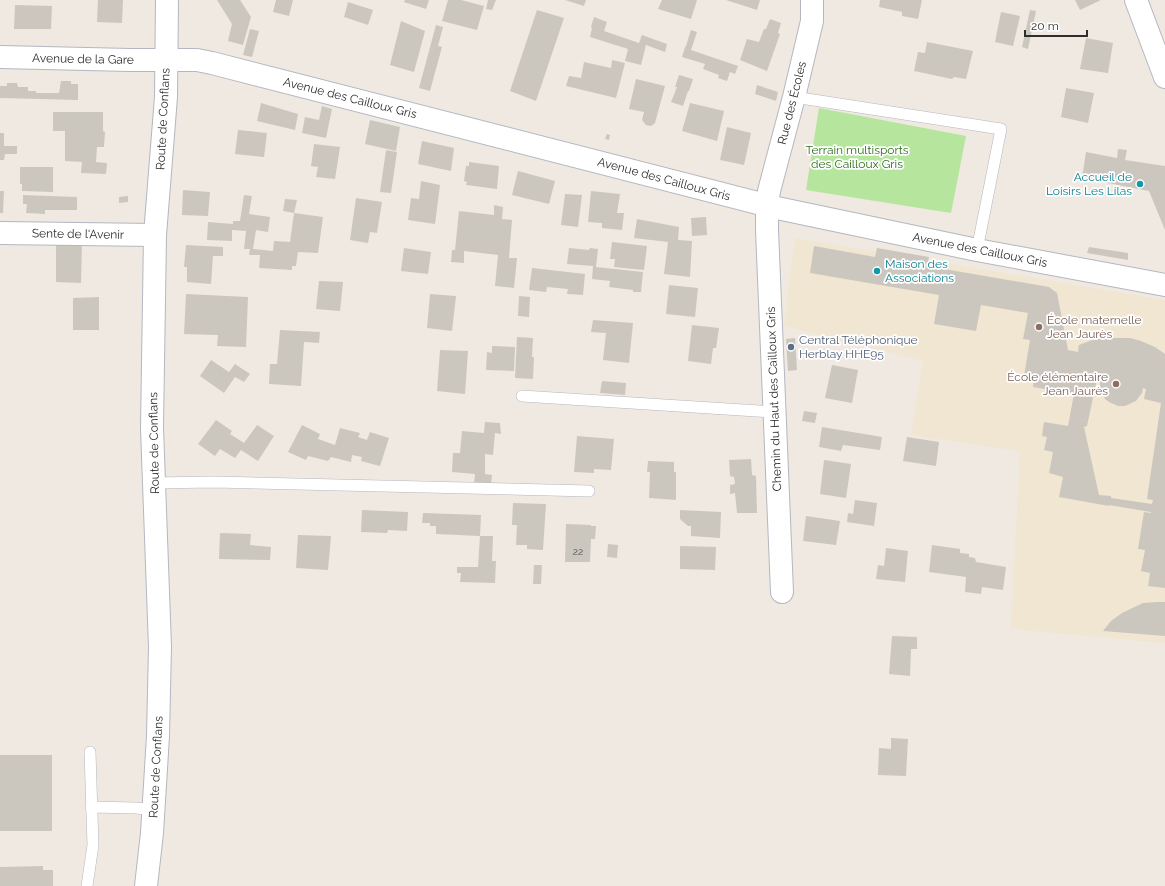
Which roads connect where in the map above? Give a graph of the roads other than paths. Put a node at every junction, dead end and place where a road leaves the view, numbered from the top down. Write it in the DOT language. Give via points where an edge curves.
graph roads {
  1 [pos="167,0"];
  2 [pos="812,0"];
  3 [pos="1136,0"];
  4 [pos="0,57"];
  5 [pos="166,60"];
  6 [pos="1165,77"];
  7 [pos="794,97"];
  8 [pos="767,205"];
  9 [pos="0,233"];
  10 [pos="155,235"];
  11 [pos="977,250"];
  12 [pos="1165,285"];
  13 [pos="522,396"];
  14 [pos="774,412"];
  15 [pos="154,482"];
  16 [pos="589,491"];
  17 [pos="782,592"];
  18 [pos="90,752"];
  19 [pos="91,807"];
  20 [pos="154,810"];
  21 [pos="87,886"];
  22 [pos="146,886"];
  1 -- 5 [label="street, Route de Conflans"];
  2 -- 7 [label="street, Rue des Écoles" via="812,21"];
  3 -- 6 [label="street"];
  4 -- 5 [label="street, Avenue de la Gare"];
  5 -- 8 [label="street, Avenue des Cailloux Gris" via="197,60 212,63"];
  5 -- 10 [label="street, Route de Conflans" via="166,97"];
  7 -- 8 [label="street, Rue des Écoles"];
  7 -- 11 [label="lane" via="1001,130"];
  8 -- 11 [label="street, Avenue des Cailloux Gris"];
  8 -- 14 [label="street, Chemin du Haut des Cailloux Gris"];
  9 -- 10 [label="street, Sente de l'Avenir"];
  10 -- 15 [label="street, Route de Conflans" via="152,428"];
  11 -- 12 [label="street, Avenue des Cailloux Gris"];
  13 -- 14 [label="lane"];
  14 -- 17 [label="street, Chemin du Haut des Cailloux Gris"];
  15 -- 16 [label="lane"];
  15 -- 20 [label="street, Route de Conflans" via="160,647"];
  18 -- 19 [label="lane"];
  19 -- 20 [label="lane"];
  19 -- 21 [label="lane" via="93,845"];
  20 -- 22 [label="street, Route de Conflans"];
}
